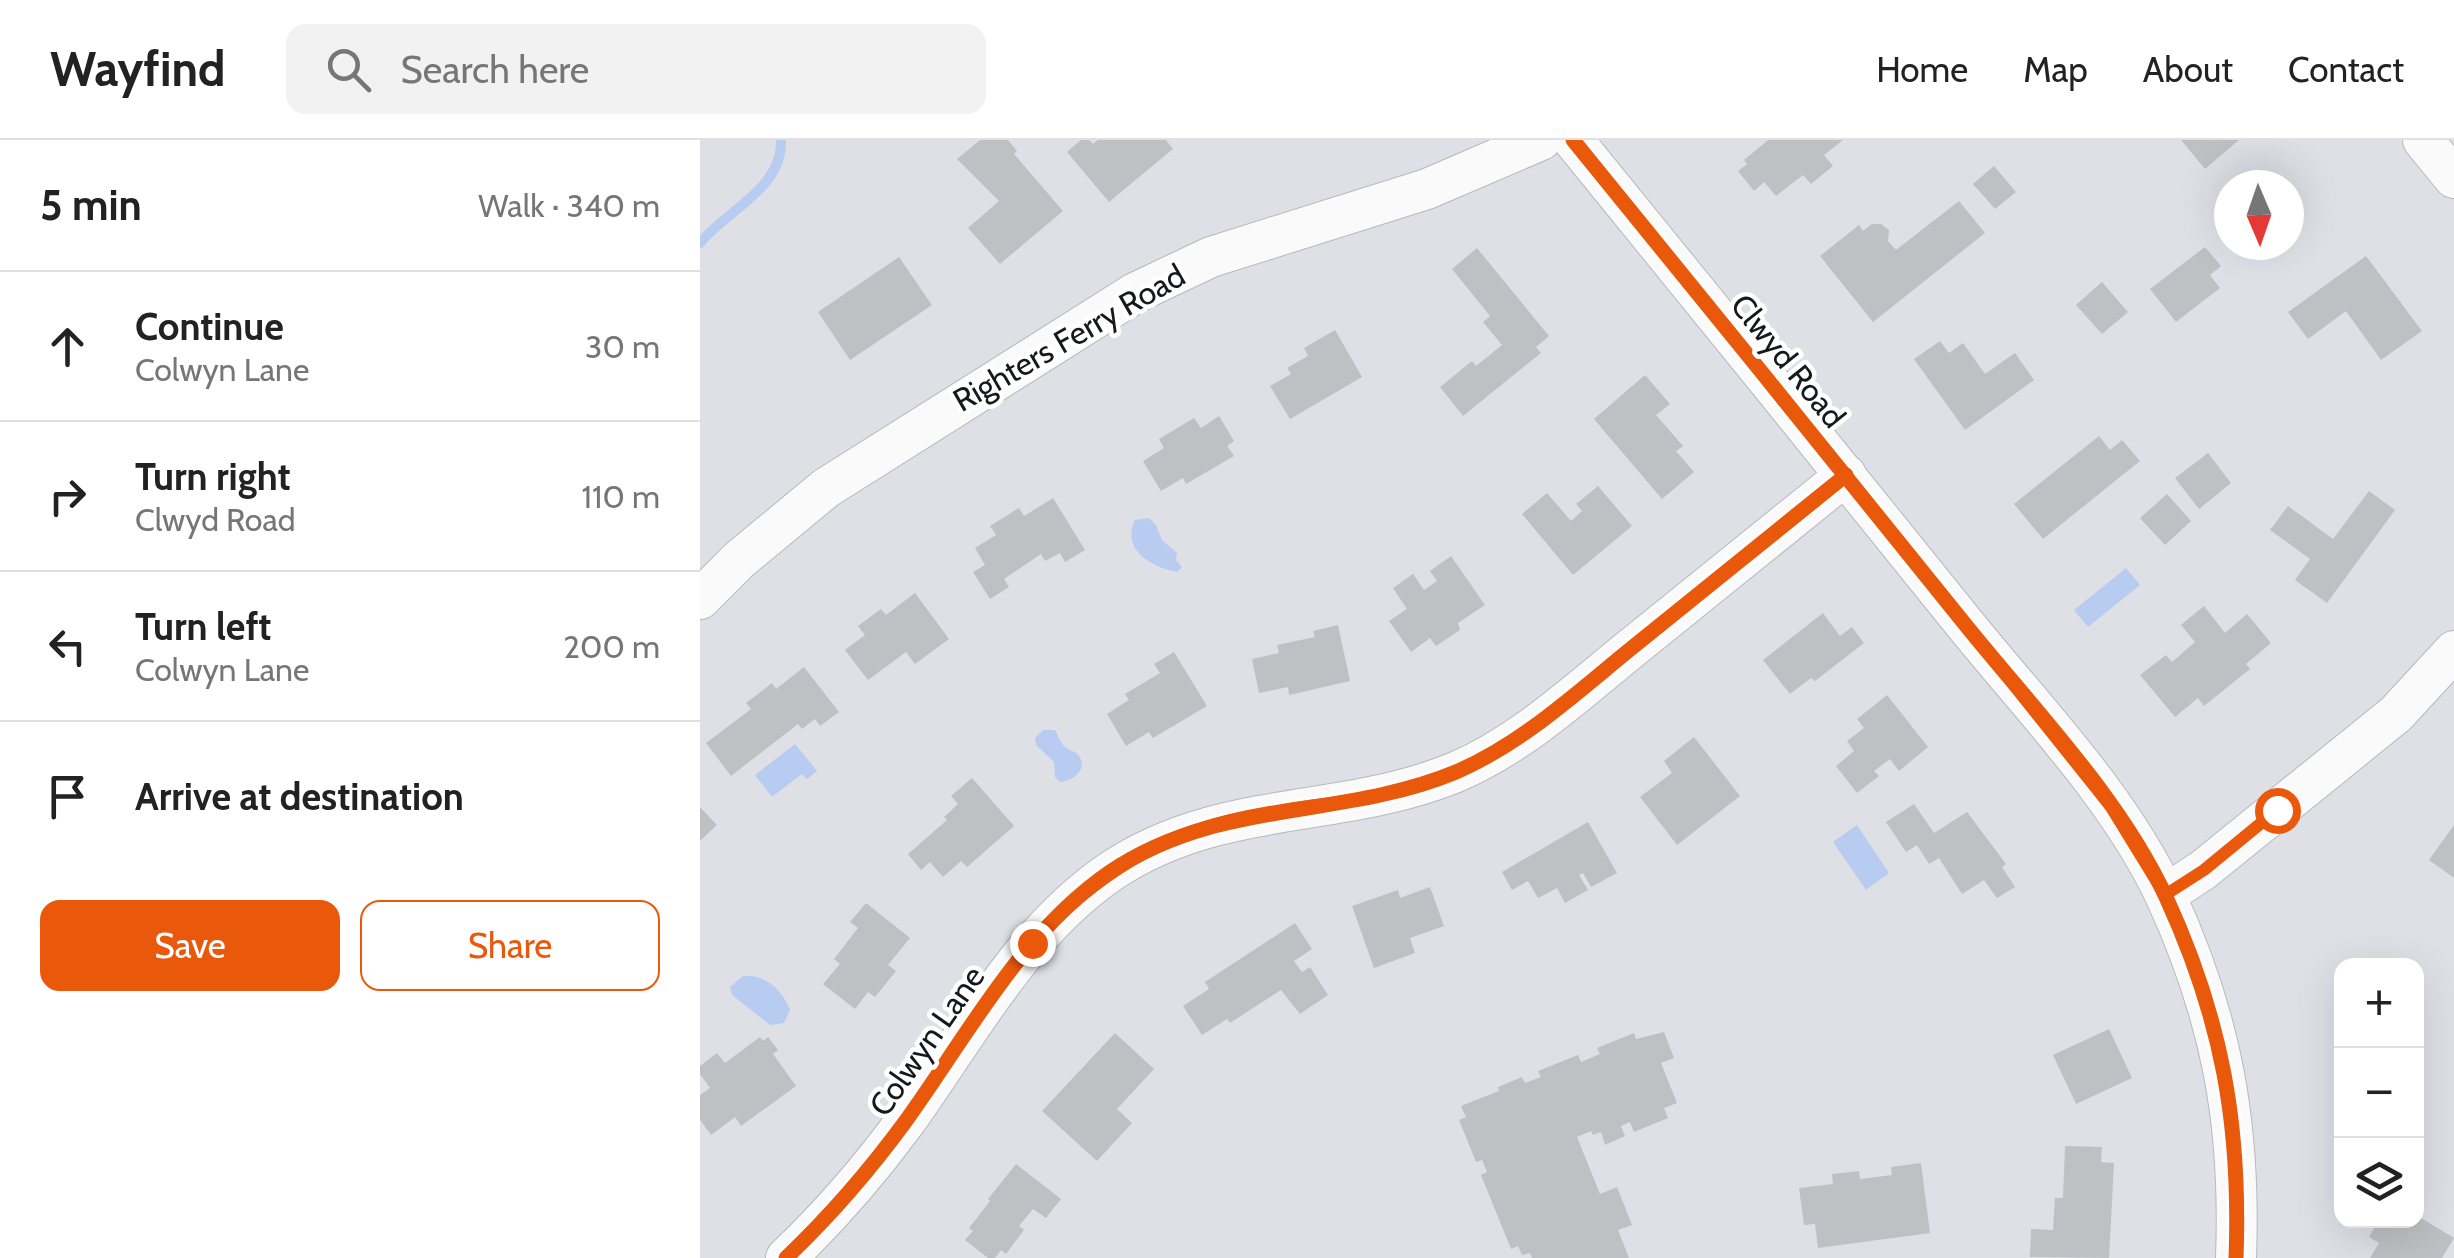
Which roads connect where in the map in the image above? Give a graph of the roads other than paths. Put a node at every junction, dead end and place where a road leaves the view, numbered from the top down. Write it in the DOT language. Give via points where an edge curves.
graph roads {
  1 [pos="1541,140"];
  2 [pos="1573,140"];
  3 [pos="2423,140"];
  4 [pos="2454,178"];
  5 [pos="1846,475"];
  6 [pos="700,599"];
  7 [pos="2454,652"];
  8 [pos="2165,895"];
  9 [pos="786,1258"];
  10 [pos="2236,1258"];
  1 -- 6 [label="street, Righters Ferry Road" via="1427,189 1210,257 1135,293 826,488"];
  2 -- 5 [label="street, Clwyd Road"];
  3 -- 4 [label="street"];
  5 -- 8 [label="street, Clwyd Road" via="2111,807"];
  5 -- 9 [label="street, Colwyn Lane" via="1541,721 1486,757 1395,793 1217,823 1144,852 1082,893 1032,943 849,1193"];
  7 -- 8 [label="street" via="2385,723"];
  8 -- 10 [label="street, Clwyd Road" via="2194,962 2223,1060 2236,1149"];
}
